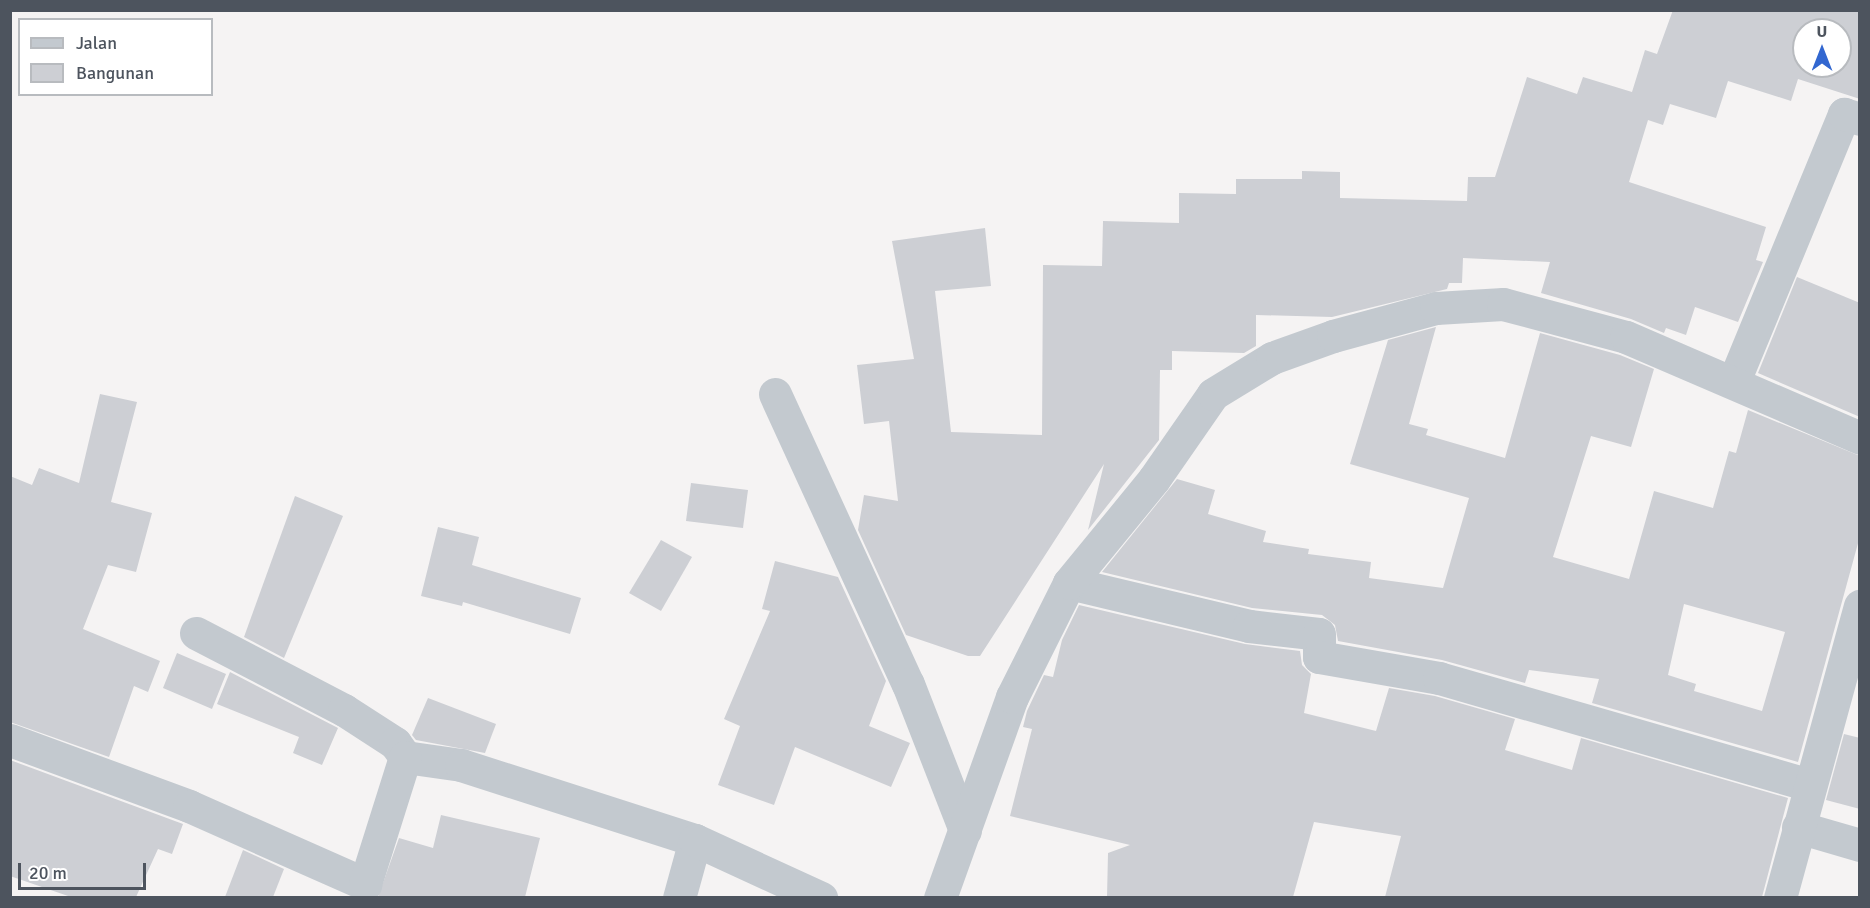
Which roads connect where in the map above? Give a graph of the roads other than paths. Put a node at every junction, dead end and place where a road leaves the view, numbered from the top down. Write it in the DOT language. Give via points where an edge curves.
graph roads {
  1 [pos="1860,119"];
  2 [pos="1734,381"];
  3 [pos="775,394"];
  4 [pos="1860,438"];
  5 [pos="1069,583"];
  6 [pos="1860,606"];
  7 [pos="196,633"];
  8 [pos="1856,638"];
  9 [pos="10,740"];
  10 [pos="405,757"];
  11 [pos="1810,785"];
  12 [pos="1798,827"];
  13 [pos="965,830"];
  14 [pos="694,840"];
  15 [pos="1860,845"];
  16 [pos="679,897"];
  17 [pos="820,897"];
  18 [pos="940,897"];
  19 [pos="1780,897"];
  1 -- 2 [label="street" via="1844,114"];
  2 -- 4 [label="street"];
  2 -- 5 [label="street" via="1626,337 1503,304 1436,308 1334,336 1272,358 1213,394 1154,479"];
  3 -- 13 [label="street" via="908,684"];
  5 -- 11 [label="street" via="1249,626 1319,634 1319,657 1439,678"];
  5 -- 13 [label="street" via="1012,698"];
  6 -- 8 [label="street"];
  7 -- 10 [label="street" via="344,710 395,744"];
  8 -- 11 [label="street"];
  9 -- 10 [label="street" via="189,806 365,884"];
  10 -- 14 [label="street" via="461,765"];
  11 -- 12 [label="street"];
  12 -- 15 [label="street"];
  12 -- 19 [label="street"];
  13 -- 18 [label="street"];
  14 -- 16 [label="street"];
  14 -- 17 [label="street"];
}
